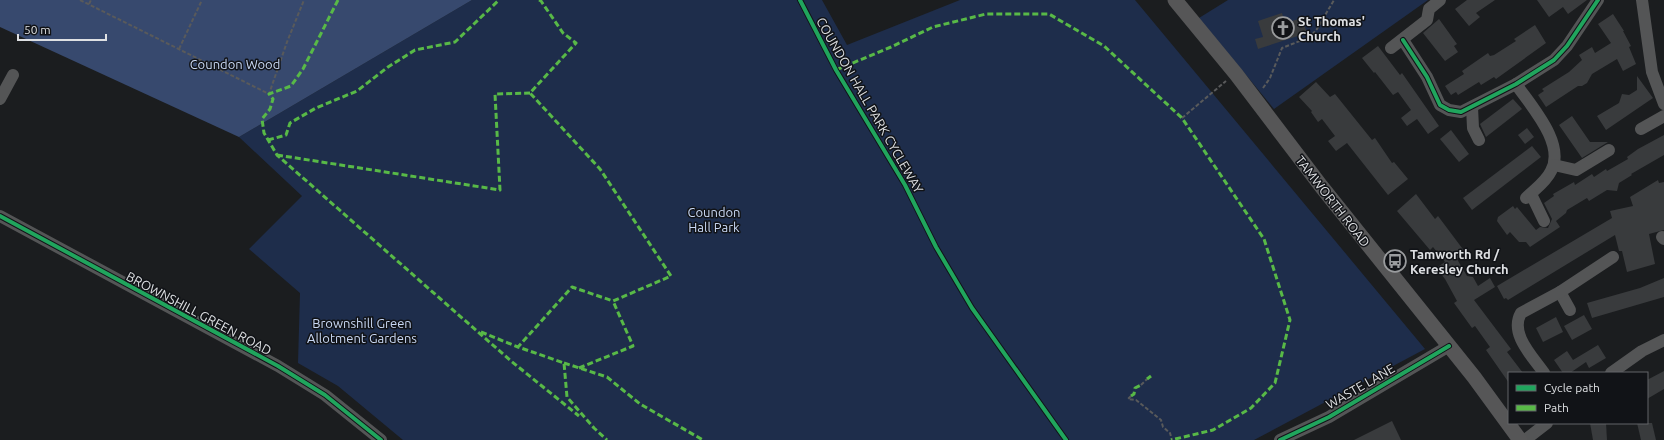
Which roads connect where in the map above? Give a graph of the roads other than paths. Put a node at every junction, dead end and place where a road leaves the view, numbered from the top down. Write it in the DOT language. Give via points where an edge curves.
graph roads {
  1 [pos="1175,0"];
  2 [pos="1440,0"];
  3 [pos="1598,0"];
  4 [pos="1642,0"];
  5 [pos="1403,40"];
  6 [pos="1391,48"];
  7 [pos="13,75"];
  8 [pos="1516,84"];
  9 [pos="0,99"];
  10 [pos="1664,104"];
  11 [pos="1472,107"];
  12 [pos="1664,116"];
  13 [pos="1641,128"];
  14 [pos="1479,140"];
  15 [pos="1608,150"];
  16 [pos="1554,165"];
  17 [pos="0,216"];
  18 [pos="1544,221"];
  19 [pos="1613,258"];
  20 [pos="1560,292"];
  21 [pos="1570,310"];
  22 [pos="1664,340"];
  23 [pos="1449,346"];
  24 [pos="1543,372"];
  25 [pos="1612,372"];
  26 [pos="1508,423"];
  27 [pos="1509,424"];
  28 [pos="1546,424"];
  29 [pos="381,440"];
  30 [pos="1280,440"];
  31 [pos="1520,440"];
  32 [pos="1525,440"];
  1 -- 23 [label="main road, TAMWORTH ROAD"];
  2 -- 5 [label="street" via="1429,8 1427,20"];
  3 -- 8 [label="street" via="1562,52 1544,67"];
  4 -- 10 [label="street" via="1652,72"];
  5 -- 6 [label="street"];
  5 -- 11 [label="street" via="1427,77 1440,105 1455,112"];
  7 -- 9 [label="street"];
  8 -- 11 [label="street"];
  8 -- 16 [label="street" via="1552,139 1555,151"];
  11 -- 14 [label="street" via="1473,128"];
  12 -- 13 [label="street"];
  15 -- 16 [label="street" via="1576,170"];
  16 -- 18 [label="street" via="1547,178 1528,196"];
  17 -- 29 [label="street, BROWNSHILL GREEN ROAD" via="278,366 325,395"];
  19 -- 20 [label="street"];
  20 -- 21 [label="street"];
  20 -- 24 [label="street" via="1524,310 1517,322 1521,339"];
  22 -- 25 [label="street"];
  23 -- 26 [label="main road, TAMWORTH ROAD"];
  23 -- 30 [label="street, WASTE LANE" via="1329,417"];
  27 -- 31 [label="main road, TAMWORTH ROAD"];
  28 -- 32 [label="street"];
}
